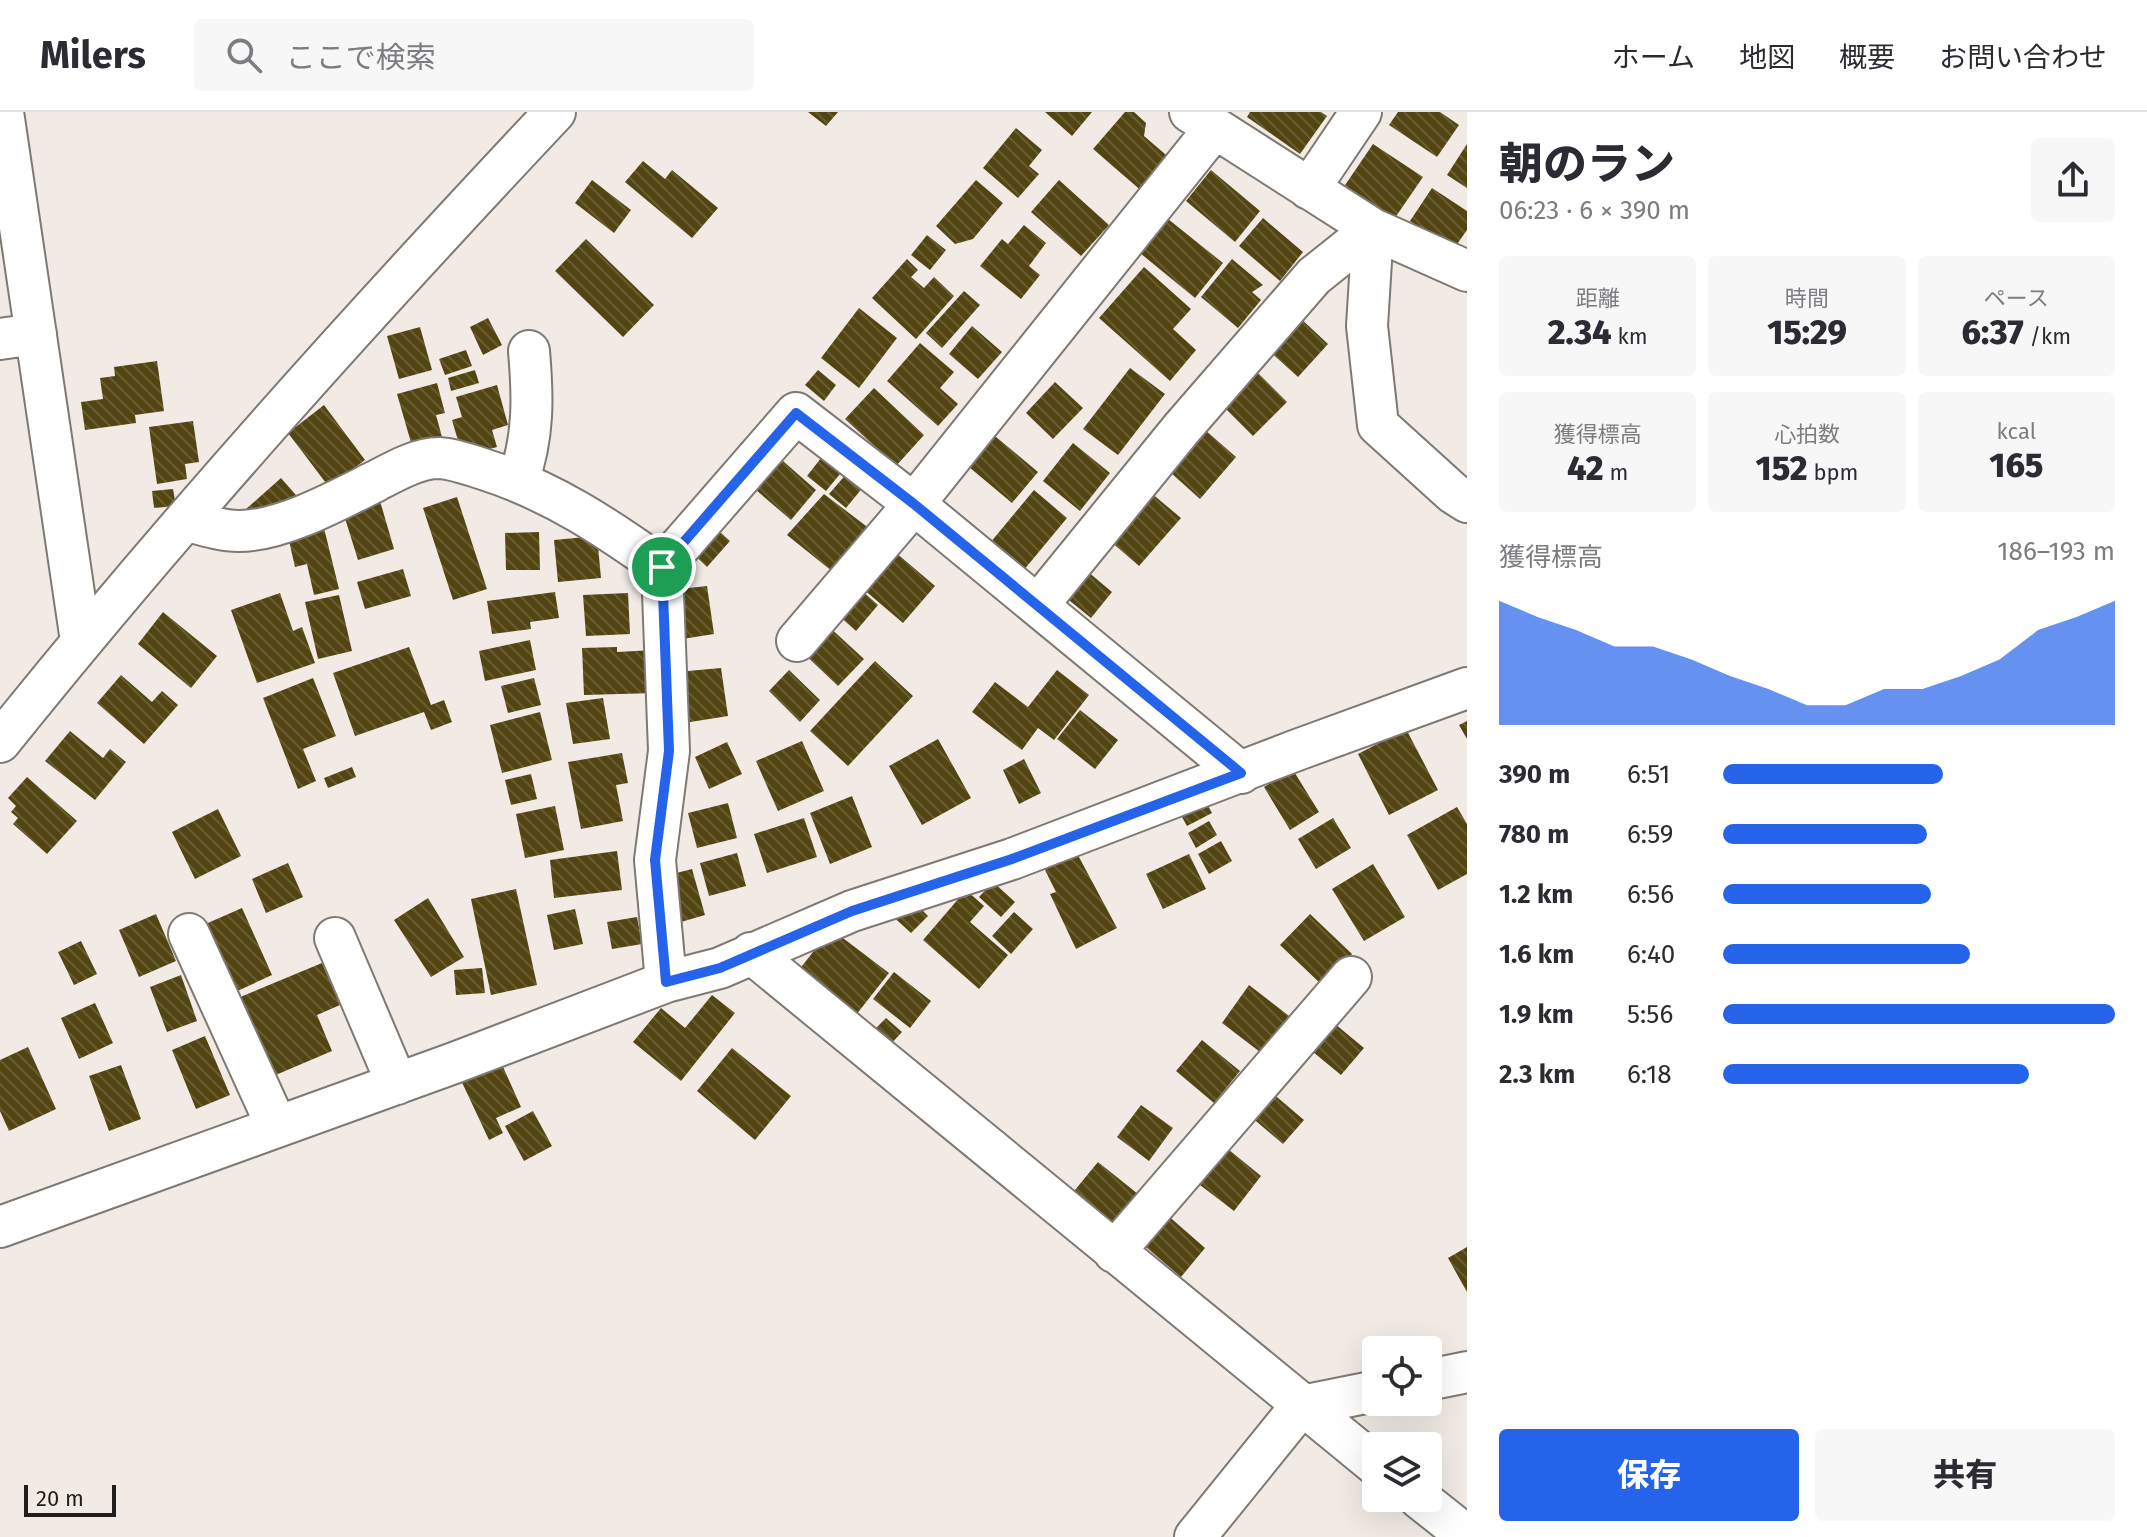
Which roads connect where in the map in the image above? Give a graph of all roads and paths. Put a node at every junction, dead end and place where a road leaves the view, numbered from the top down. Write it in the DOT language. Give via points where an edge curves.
graph roads {
  1 [pos="3,112"];
  2 [pos="555,112"];
  3 [pos="1361,112"];
  4 [pos="1202,121"];
  5 [pos="1309,189"];
  6 [pos="1373,229"];
  7 [pos="1467,271"];
  8 [pos="18,336"];
  9 [pos="529,351"];
  10 [pos="518,481"];
  11 [pos="1467,502"];
  12 [pos="914,504"];
  13 [pos="185,520"];
  14 [pos="662,567"];
  15 [pos="1038,605"];
  16 [pos="81,641"];
  17 [pos="797,641"];
  18 [pos="1467,688"];
  19 [pos="0,742"];
  20 [pos="1241,773"];
  21 [pos="189,934"];
  22 [pos="335,938"];
  23 [pos="751,953"];
  24 [pos="1351,977"];
  25 [pos="666,982"];
  26 [pos="397,1084"];
  27 [pos="277,1127"];
  28 [pos="0,1227"];
  29 [pos="1114,1252"];
  30 [pos="1467,1372"];
  31 [pos="1442,1377"];
  32 [pos="1362,1394"];
  33 [pos="1301,1406"];
  34 [pos="1362,1454"];
  35 [pos="1437,1512"];
  36 [pos="1467,1536"];
  37 [pos="1195,1537"];
  1 -- 8 [label="street"];
  2 -- 13 [label="street" via="386,292"];
  3 -- 5 [label="street"];
  4 -- 5 [label="street"];
  4 -- 12 [label="street"];
  5 -- 6 [label="street"];
  6 -- 7 [label="street"];
  6 -- 11 [label="street" via="1367,326 1378,425"];
  6 -- 15 [label="street" via="1314,276"];
  8 -- 16 [label="street"];
  9 -- 10 [label="street" via="531,429"];
  10 -- 13 [label="street" via="454,460 427,459 263,527 240,531"];
  10 -- 14 [label="street" via="585,514"];
  12 -- 14 [label="street" via="796,413"];
  12 -- 15 [label="street"];
  12 -- 17 [label="street"];
  13 -- 16 [label="street"];
  14 -- 25 [label="street" via="669,751 655,860"];
  15 -- 20 [label="street"];
  16 -- 19 [label="street"];
  18 -- 20 [label="street"];
  20 -- 23 [label="street" via="1012,859 852,911"];
  21 -- 27 [label="street"];
  22 -- 26 [label="street"];
  23 -- 25 [label="street" via="720,968"];
  23 -- 29 [label="street"];
  24 -- 29 [label="street"];
  25 -- 26 [label="street"];
  26 -- 27 [label="street"];
  27 -- 28 [label="street"];
  29 -- 33 [label="street"];
  30 -- 31 [label="street"];
  32 -- 33 [label="street"];
  33 -- 34 [label="street"];
  33 -- 37 [label="street"];
  35 -- 36 [label="street"];
}
